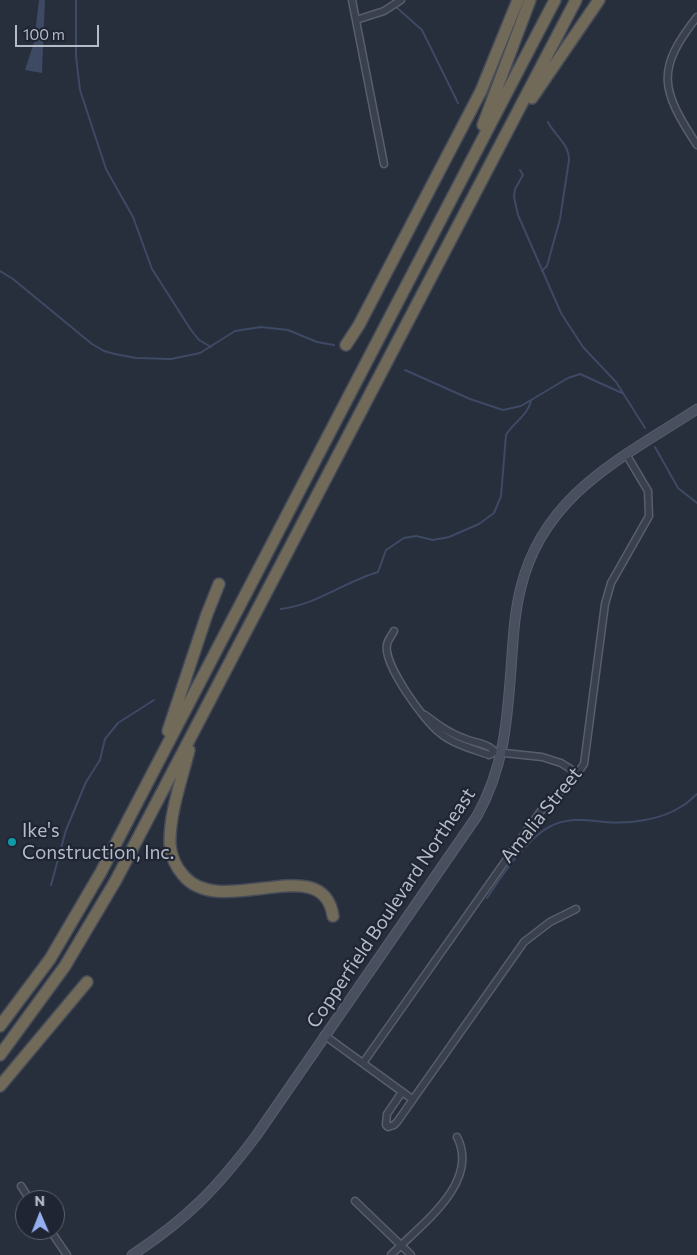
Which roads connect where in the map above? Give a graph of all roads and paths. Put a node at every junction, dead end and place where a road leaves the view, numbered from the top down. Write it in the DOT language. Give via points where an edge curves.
graph roads {
  1 [pos="352,0"];
  2 [pos="401,0"];
  3 [pos="518,0"];
  4 [pos="530,0"];
  5 [pos="555,0"];
  6 [pos="576,0"];
  7 [pos="600,0"];
  8 [pos="697,17"];
  9 [pos="356,20"];
  10 [pos="506,134"];
  11 [pos="697,145"];
  12 [pos="384,164"];
  13 [pos="466,168"];
  14 [pos="346,345"];
  15 [pos="697,409"];
  16 [pos="626,454"];
  17 [pos="219,584"];
  18 [pos="394,631"];
  19 [pos="194,732"];
  20 [pos="499,753"];
  21 [pos="157,764"];
  22 [pos="577,773"];
  23 [pos="576,909"];
  24 [pos="333,916"];
  25 [pos="87,982"];
  26 [pos="0,1026"];
  27 [pos="324,1035"];
  28 [pos="0,1055"];
  29 [pos="363,1063"];
  30 [pos="0,1086"];
  31 [pos="402,1092"];
  32 [pos="412,1099"];
  33 [pos="456,1137"];
  34 [pos="21,1186"];
  35 [pos="24,1190"];
  36 [pos="355,1201"];
  37 [pos="57,1240"];
  38 [pos="401,1245"];
  39 [pos="142,1252"];
  40 [pos="67,1255"];
  41 [pos="132,1255"];
  42 [pos="391,1255"];
  43 [pos="411,1255"];
  1 -- 9 [label="street"];
  2 -- 9 [label="street" via="391,8"];
  3 -- 14 [label="highway" via="481,91"];
  4 -- 13 [label="highway"];
  5 -- 13 [label="highway"];
  6 -- 10 [label="highway"];
  7 -- 10 [label="highway"];
  8 -- 11 [label="street" via="672,51 667,75 670,98"];
  9 -- 12 [label="street"];
  10 -- 19 [label="highway"];
  13 -- 21 [label="highway"];
  15 -- 16 [label="main road, Copperfield Boulevard Northeast"];
  16 -- 20 [label="main road, Copperfield Boulevard Northeast" via="599,472 561,508 532,554 516,611 508,718"];
  16 -- 22 [label="street, Amalia Street" via="648,491 649,516 611,583 605,604 588,740 584,764"];
  17 -- 21 [label="highway"];
  18 -- 20 [label="street" via="386,645 389,661 423,718 459,744 489,754"];
  19 -- 24 [label="highway" via="172,823 170,842 179,871 194,885 215,892 308,886 326,898"];
  19 -- 28 [label="highway" via="85,935 50,990"];
  20 -- 22 [label="street" via="542,757"];
  20 -- 27 [label="main road, Copperfield Boulevard Northeast" via="492,785 477,816"];
  21 -- 26 [label="highway" via="69,928"];
  22 -- 29 [label="street, Amalia Street" via="540,812"];
  23 -- 32 [label="street" via="550,922 524,942"];
  25 -- 30 [label="highway"];
  27 -- 29 [label="street"];
  27 -- 39 [label="main road, Copperfield Boulevard Northeast" via="220,1183"];
  29 -- 31 [label="street"];
  31 -- 32 [label="street"];
  31 -- 32 [label="street" via="385,1118 388,1127 394,1125"];
  33 -- 38 [label="street" via="462,1154 457,1184"];
  34 -- 35 [label="street"];
  36 -- 38 [label="street"];
  37 -- 40 [label="street"];
  38 -- 42 [label="street"];
  38 -- 43 [label="street"];
  39 -- 41 [label="main road, Copperfield Boulevard Northeast"];
}
